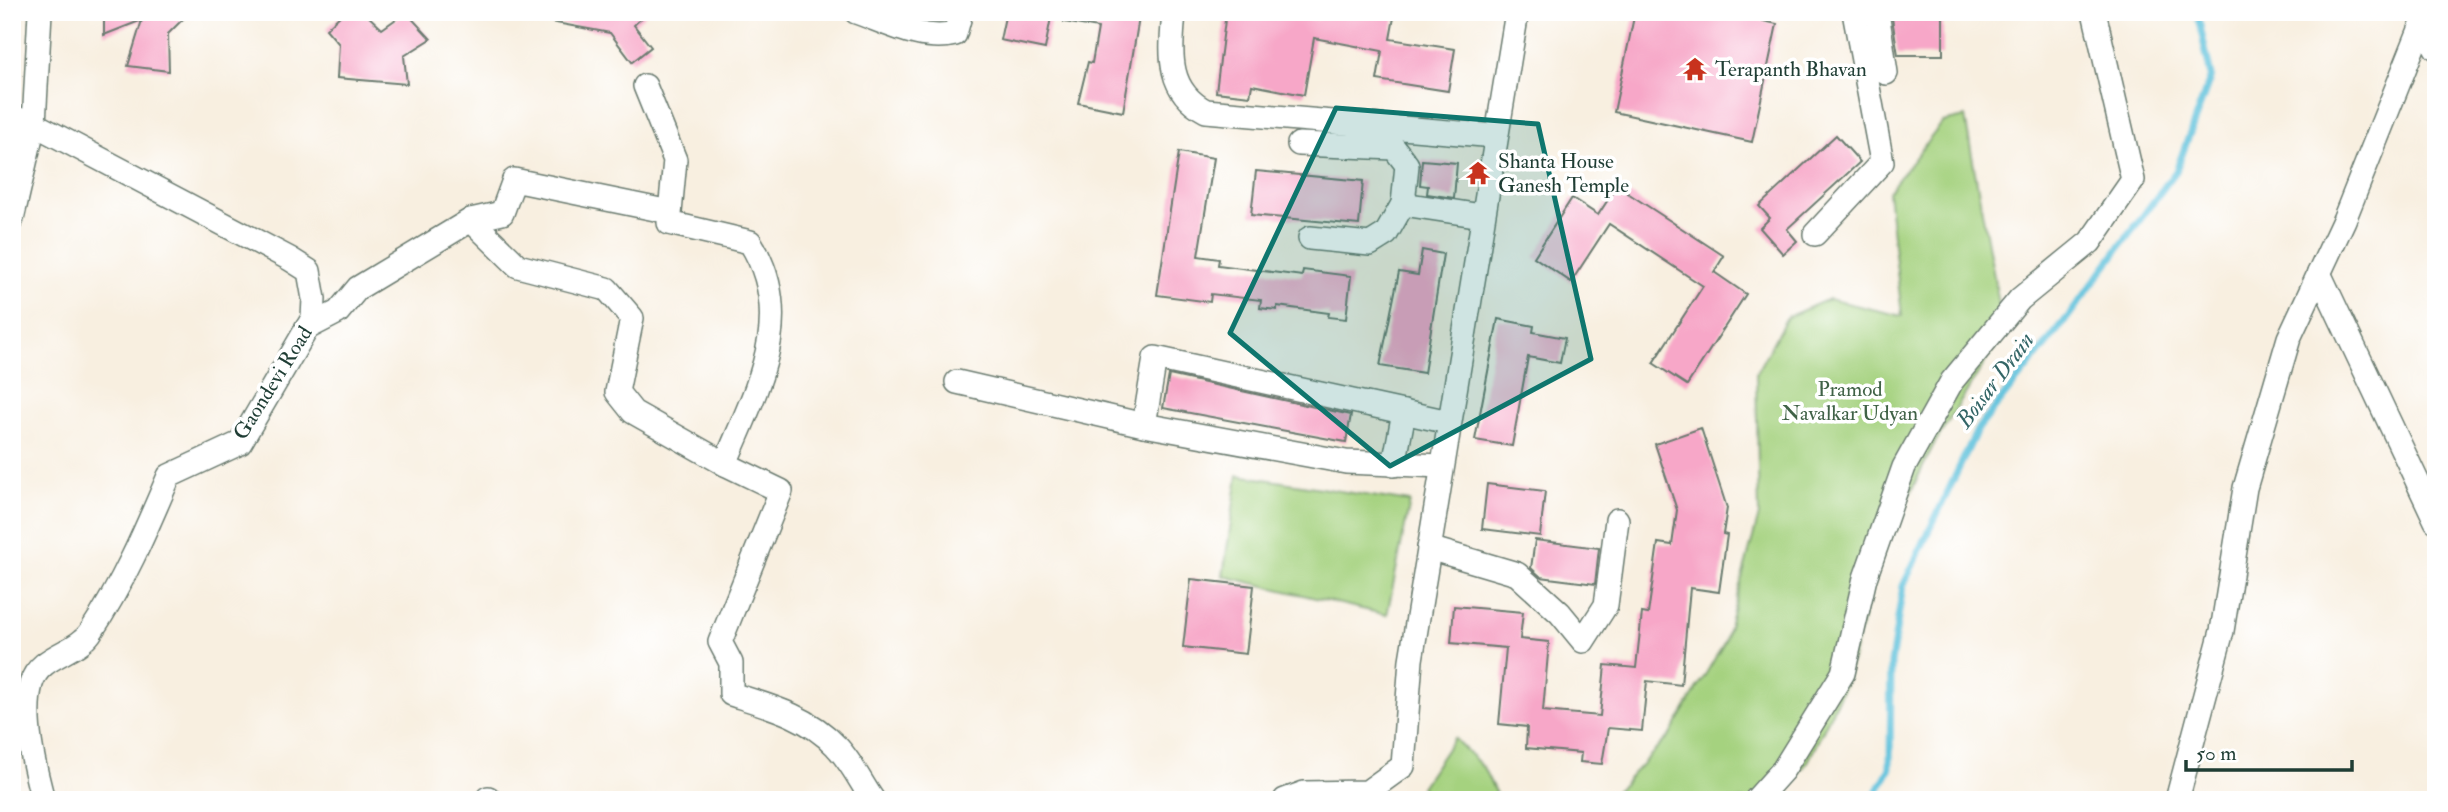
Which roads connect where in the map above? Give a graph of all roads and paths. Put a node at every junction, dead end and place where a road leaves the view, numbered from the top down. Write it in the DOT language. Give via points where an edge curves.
graph roads {
  1 [pos="40,12"];
  2 [pos="856,12"];
  3 [pos="961,12"];
  4 [pos="1174,12"];
  5 [pos="1517,12"];
  6 [pos="1854,12"];
  7 [pos="1877,12"];
  8 [pos="2094,12"];
  9 [pos="2426,19"];
  10 [pos="2436,48"];
  11 [pos="1886,73"];
  12 [pos="645,86"];
  13 [pos="23,121"];
  14 [pos="1495,136"];
  15 [pos="1298,144"];
  16 [pos="1403,204"];
  17 [pos="670,212"];
  18 [pos="1482,216"];
  19 [pos="12,219"];
  20 [pos="471,220"];
  21 [pos="1815,234"];
  22 [pos="1310,238"];
  23 [pos="2319,273"];
  24 [pos="307,328"];
  25 [pos="957,382"];
  26 [pos="1404,412"];
  27 [pos="1449,422"];
  28 [pos="1144,425"];
  29 [pos="725,464"];
  30 [pos="1394,465"];
  31 [pos="1442,466"];
  32 [pos="1617,520"];
  33 [pos="2436,522"];
  34 [pos="1429,548"];
  35 [pos="43,800"];
  36 [pos="873,800"];
  37 [pos="1285,800"];
  38 [pos="1756,800"];
  39 [pos="2177,800"];
  1 -- 13 [label="street"];
  2 -- 3 [label="street" via="940,38 956,34"];
  4 -- 14 [label="street" via="1170,58 1175,82 1194,105 1206,111"];
  5 -- 14 [label="street"];
  6 -- 21 [label="street" via="1882,162"];
  7 -- 11 [label="street"];
  8 -- 38 [label="street" via="2133,180 2090,242 2020,299 1952,381 1904,467 1865,578 1843,673 1783,770"];
  9 -- 10 [label="street"];
  9 -- 23 [label="street"];
  12 -- 17 [label="street" via="675,160"];
  13 -- 19 [label="street"];
  13 -- 24 [label="street, Gaondevi Road" via="309,271 314,299"];
  14 -- 18 [label="street"];
  15 -- 16 [label="street" via="1394,148 1407,165"];
  16 -- 18 [label="street"];
  16 -- 22 [label="street" via="1386,234 1370,244"];
  17 -- 20 [label="street" via="514,180 502,213"];
  17 -- 29 [label="street" via="669,223 750,242 763,263 772,337"];
  18 -- 27 [label="street"];
  20 -- 24 [label="street" via="358,288 338,312"];
  20 -- 29 [label="street" via="518,266 607,289 632,318 617,392 633,412"];
  23 -- 33 [label="street"];
  23 -- 39 [label="street" via="2289,338 2245,488 2222,631"];
  24 -- 35 [label="street, Gaondevi Road" via="240,443 169,476 133,559 88,636 39,668 31,684 29,725"];
  25 -- 28 [label="street"];
  26 -- 27 [label="street"];
  26 -- 28 [label="street" via="1155,358"];
  26 -- 30 [label="street"];
  27 -- 31 [label="street"];
  28 -- 30 [label="street" via="1346,462"];
  29 -- 36 [label="street" via="780,491 720,642 731,663 731,694 785,710 818,730 838,747"];
  30 -- 31 [label="street"];
  31 -- 34 [label="street"];
  32 -- 34 [label="street" via="1606,605 1583,642 1560,613 1517,574"];
  34 -- 37 [label="street" via="1411,660 1403,766 1367,792 1304,793"];
}
